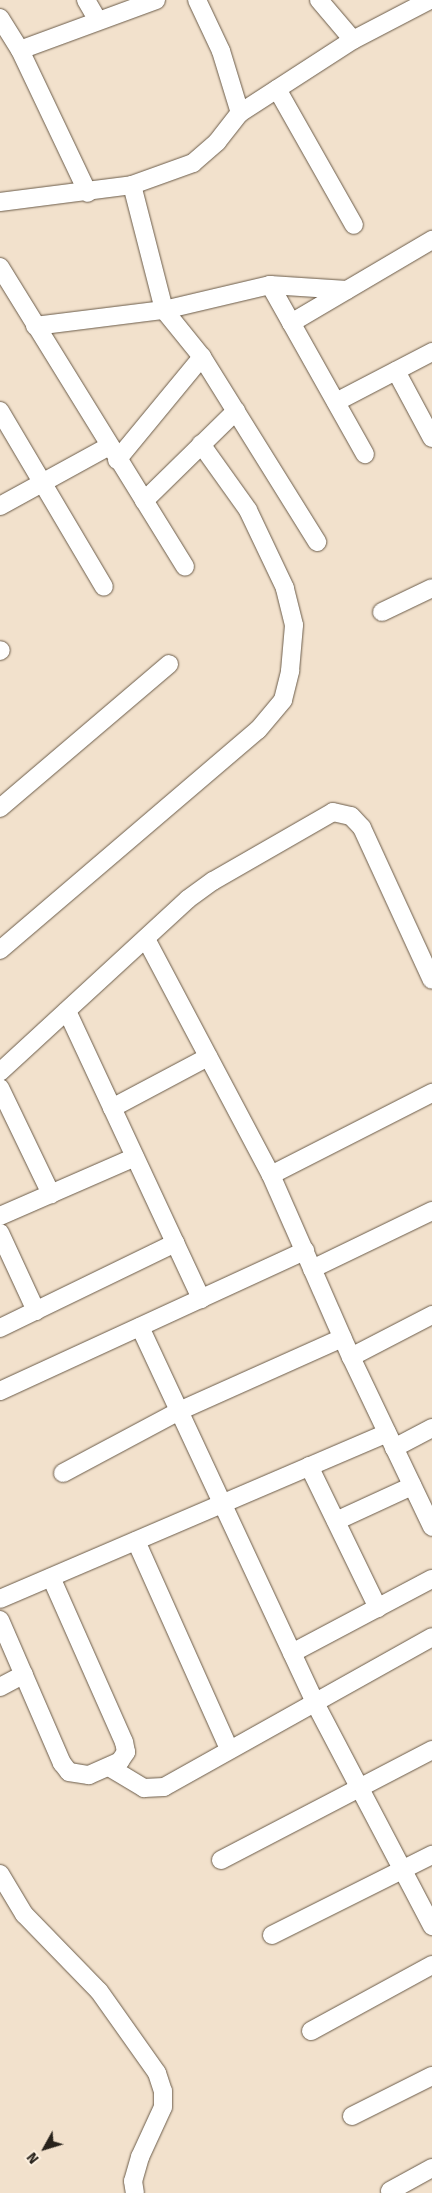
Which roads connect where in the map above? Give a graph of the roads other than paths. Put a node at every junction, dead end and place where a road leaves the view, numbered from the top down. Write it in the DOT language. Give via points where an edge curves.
graph roads {
  1 [pos="86,0"];
  2 [pos="156,0"];
  3 [pos="198,0"];
  4 [pos="319,0"];
  5 [pos="430,0"];
  6 [pos="0,18"];
  7 [pos="98,21"];
  8 [pos="353,40"];
  9 [pos="20,50"];
  10 [pos="278,89"];
  11 [pos="240,113"];
  12 [pos="132,185"];
  13 [pos="88,193"];
  14 [pos="0,202"];
  15 [pos="354,225"];
  16 [pos="432,240"];
  17 [pos="0,267"];
  18 [pos="270,285"];
  19 [pos="348,290"];
  20 [pos="164,310"];
  21 [pos="291,323"];
  22 [pos="35,326"];
  23 [pos="432,352"];
  24 [pos="202,357"];
  25 [pos="396,371"];
  26 [pos="336,402"];
  27 [pos="0,411"];
  28 [pos="236,411"];
  29 [pos="432,438"];
  30 [pos="201,444"];
  31 [pos="113,453"];
  32 [pos="365,454"];
  33 [pos="45,482"];
  34 [pos="144,501"];
  35 [pos="0,506"];
  36 [pos="317,542"];
  37 [pos="185,567"];
  38 [pos="104,587"];
  39 [pos="432,588"];
  40 [pos="382,612"];
  41 [pos="168,664"];
  42 [pos="0,808"];
  43 [pos="146,938"];
  44 [pos="0,950"];
  45 [pos="432,980"];
  46 [pos="67,1011"];
  47 [pos="208,1057"];
  48 [pos="0,1072"];
  49 [pos="0,1088"];
  50 [pos="432,1093"];
  51 [pos="112,1108"];
  52 [pos="135,1157"];
  53 [pos="271,1175"];
  54 [pos="51,1194"];
  55 [pos="432,1211"];
  56 [pos="0,1216"];
  57 [pos="0,1233"];
  58 [pos="175,1243"];
  59 [pos="305,1251"];
  60 [pos="312,1269"];
  61 [pos="201,1299"];
  62 [pos="36,1310"];
  63 [pos="432,1315"];
  64 [pos="140,1327"];
  65 [pos="0,1328"];
  66 [pos="342,1338"];
  67 [pos="351,1357"];
  68 [pos="0,1391"];
  69 [pos="179,1411"];
  70 [pos="432,1428"];
  71 [pos="391,1440"];
  72 [pos="309,1466"];
  73 [pos="63,1473"];
  74 [pos="412,1486"];
  75 [pos="222,1503"];
  76 [pos="336,1521"];
  77 [pos="432,1527"];
  78 [pos="136,1541"];
  79 [pos="51,1578"];
  80 [pos="432,1579"];
  81 [pos="0,1599"];
  82 [pos="378,1608"];
  83 [pos="0,1620"];
  84 [pos="432,1637"];
  85 [pos="292,1654"];
  86 [pos="24,1674"];
  87 [pos="0,1687"];
  88 [pos="315,1703"];
  89 [pos="229,1749"];
  90 [pos="432,1750"];
  91 [pos="109,1767"];
  92 [pos="358,1786"];
  93 [pos="432,1855"];
  94 [pos="221,1860"];
  95 [pos="401,1871"];
  96 [pos="0,1874"];
  97 [pos="432,1926"];
  98 [pos="272,1935"];
  99 [pos="432,1965"];
  100 [pos="311,2031"];
  101 [pos="432,2076"];
  102 [pos="352,2116"];
  103 [pos="432,2168"];
  104 [pos="134,2187"];
  105 [pos="390,2191"];
  106 [pos="118,2193"];
  1 -- 7 [label="street"];
  2 -- 7 [label="street"];
  3 -- 11 [label="street" via="222,51"];
  4 -- 8 [label="street"];
  5 -- 8 [label="street"];
  6 -- 9 [label="street"];
  7 -- 9 [label="street"];
  8 -- 10 [label="street"];
  9 -- 13 [label="street"];
  10 -- 11 [label="street"];
  10 -- 15 [label="street"];
  11 -- 12 [label="street" via="217,142 193,163"];
  12 -- 13 [label="street"];
  12 -- 20 [label="street"];
  13 -- 14 [label="street"];
  16 -- 19 [label="street"];
  17 -- 22 [label="street"];
  18 -- 19 [label="street"];
  18 -- 20 [label="street"];
  18 -- 21 [label="street"];
  19 -- 21 [label="street"];
  20 -- 22 [label="street"];
  20 -- 24 [label="street"];
  21 -- 26 [label="street"];
  22 -- 31 [label="street"];
  23 -- 25 [label="street"];
  24 -- 28 [label="street"];
  24 -- 31 [label="street"];
  25 -- 26 [label="street"];
  25 -- 29 [label="street"];
  26 -- 32 [label="street"];
  27 -- 33 [label="street"];
  28 -- 30 [label="street"];
  28 -- 36 [label="street"];
  30 -- 34 [label="street"];
  30 -- 44 [label="street" via="248,510 285,588 294,625 290,672 283,700 258,730"];
  31 -- 33 [label="street"];
  31 -- 34 [label="street"];
  33 -- 35 [label="street"];
  33 -- 38 [label="street"];
  34 -- 37 [label="street"];
  39 -- 40 [label="street"];
  41 -- 42 [label="street"];
  43 -- 45 [label="street" via="213,881 320,817 333,812 343,813 351,816 362,828"];
  43 -- 46 [label="street"];
  43 -- 47 [label="street"];
  46 -- 48 [label="street"];
  46 -- 51 [label="street"];
  47 -- 51 [label="street"];
  47 -- 53 [label="street"];
  49 -- 54 [label="street"];
  50 -- 53 [label="street"];
  51 -- 52 [label="street"];
  52 -- 54 [label="street"];
  52 -- 58 [label="street"];
  53 -- 59 [label="street"];
  54 -- 56 [label="street"];
  55 -- 60 [label="street"];
  57 -- 62 [label="street"];
  58 -- 61 [label="street"];
  58 -- 62 [label="street"];
  59 -- 60 [label="street"];
  59 -- 61 [label="street"];
  60 -- 66 [label="street"];
  61 -- 64 [label="street"];
  62 -- 65 [label="street"];
  63 -- 67 [label="street"];
  64 -- 68 [label="street"];
  64 -- 69 [label="street"];
  66 -- 67 [label="street"];
  66 -- 69 [label="street"];
  67 -- 71 [label="street"];
  69 -- 73 [label="street"];
  69 -- 75 [label="street"];
  70 -- 71 [label="street"];
  71 -- 72 [label="street"];
  71 -- 74 [label="street"];
  72 -- 75 [label="street"];
  72 -- 76 [label="street"];
  74 -- 76 [label="street"];
  74 -- 77 [label="street"];
  75 -- 78 [label="street"];
  75 -- 85 [label="street"];
  76 -- 82 [label="street"];
  78 -- 79 [label="street"];
  78 -- 89 [label="street"];
  79 -- 81 [label="street"];
  79 -- 91 [label="street" via="124,1742 126,1752 120,1761"];
  80 -- 82 [label="street"];
  82 -- 85 [label="street"];
  83 -- 86 [label="street"];
  84 -- 88 [label="street"];
  85 -- 88 [label="street"];
  86 -- 87 [label="street"];
  86 -- 91 [label="street" via="62,1763 69,1772 89,1775"];
  88 -- 89 [label="street"];
  88 -- 92 [label="street"];
  89 -- 91 [label="street" via="177,1781 154,1790 144,1788"];
  90 -- 92 [label="street"];
  92 -- 94 [label="street"];
  92 -- 95 [label="street"];
  93 -- 95 [label="street"];
  95 -- 97 [label="street"];
  95 -- 98 [label="street"];
  96 -- 104 [label="street" via="24,1914 99,1991 157,2073 163,2091 163,2107 140,2157"];
  99 -- 100 [label="street"];
  101 -- 102 [label="street"];
  103 -- 105 [label="street"];
  104 -- 106 [label="street"];
}
